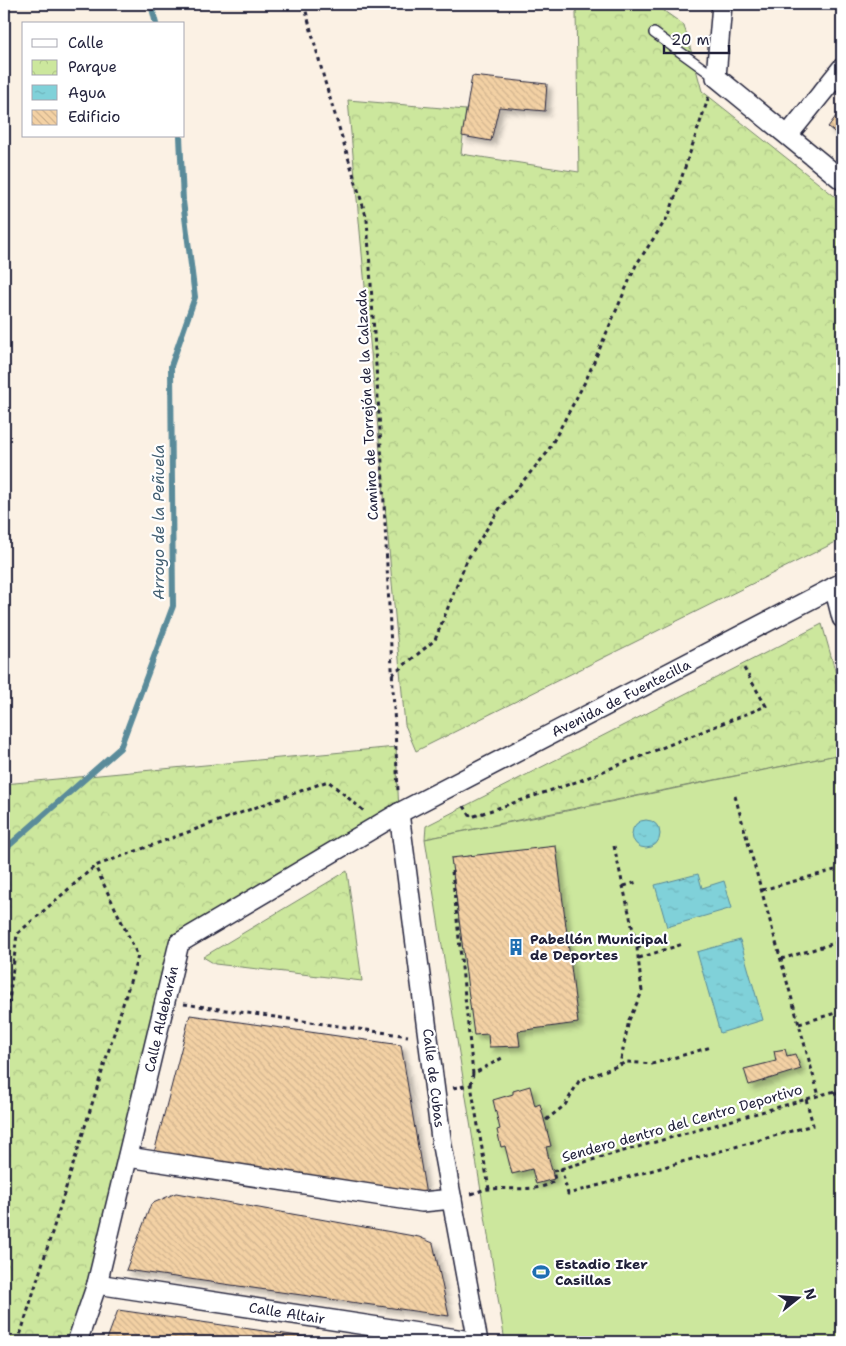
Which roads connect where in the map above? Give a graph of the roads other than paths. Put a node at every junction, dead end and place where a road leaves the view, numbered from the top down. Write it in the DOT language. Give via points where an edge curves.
graph roads {
  1 [pos="722,4"];
  2 [pos="654,33"];
  3 [pos="842,68"];
  4 [pos="716,77"];
  5 [pos="788,135"];
  6 [pos="842,180"];
  7 [pos="838,585"];
  8 [pos="842,618"];
  9 [pos="399,813"];
  10 [pos="128,1157"];
  11 [pos="452,1199"];
  12 [pos="97,1284"];
  13 [pos="77,1342"];
  14 [pos="478,1342"];
  1 -- 4 [label="street"];
  2 -- 4 [label="lane"];
  3 -- 5 [label="street"];
  4 -- 5 [label="street"];
  5 -- 6 [label="street"];
  7 -- 8 [label="street"];
  7 -- 9 [label="street, Avenida de Fuentecilla"];
  9 -- 10 [label="street, Calle Aldebarán" via="179,943"];
  9 -- 11 [label="street, Calle de Cubas" via="442,1146"];
  10 -- 11 [label="street" via="422,1202"];
  10 -- 12 [label="street, Calle Aldebarán"];
  11 -- 14 [label="street, Calle de Cubas"];
  12 -- 13 [label="street, Calle Aldebarán"];
  12 -- 14 [label="street, Calle Altair"];
}
